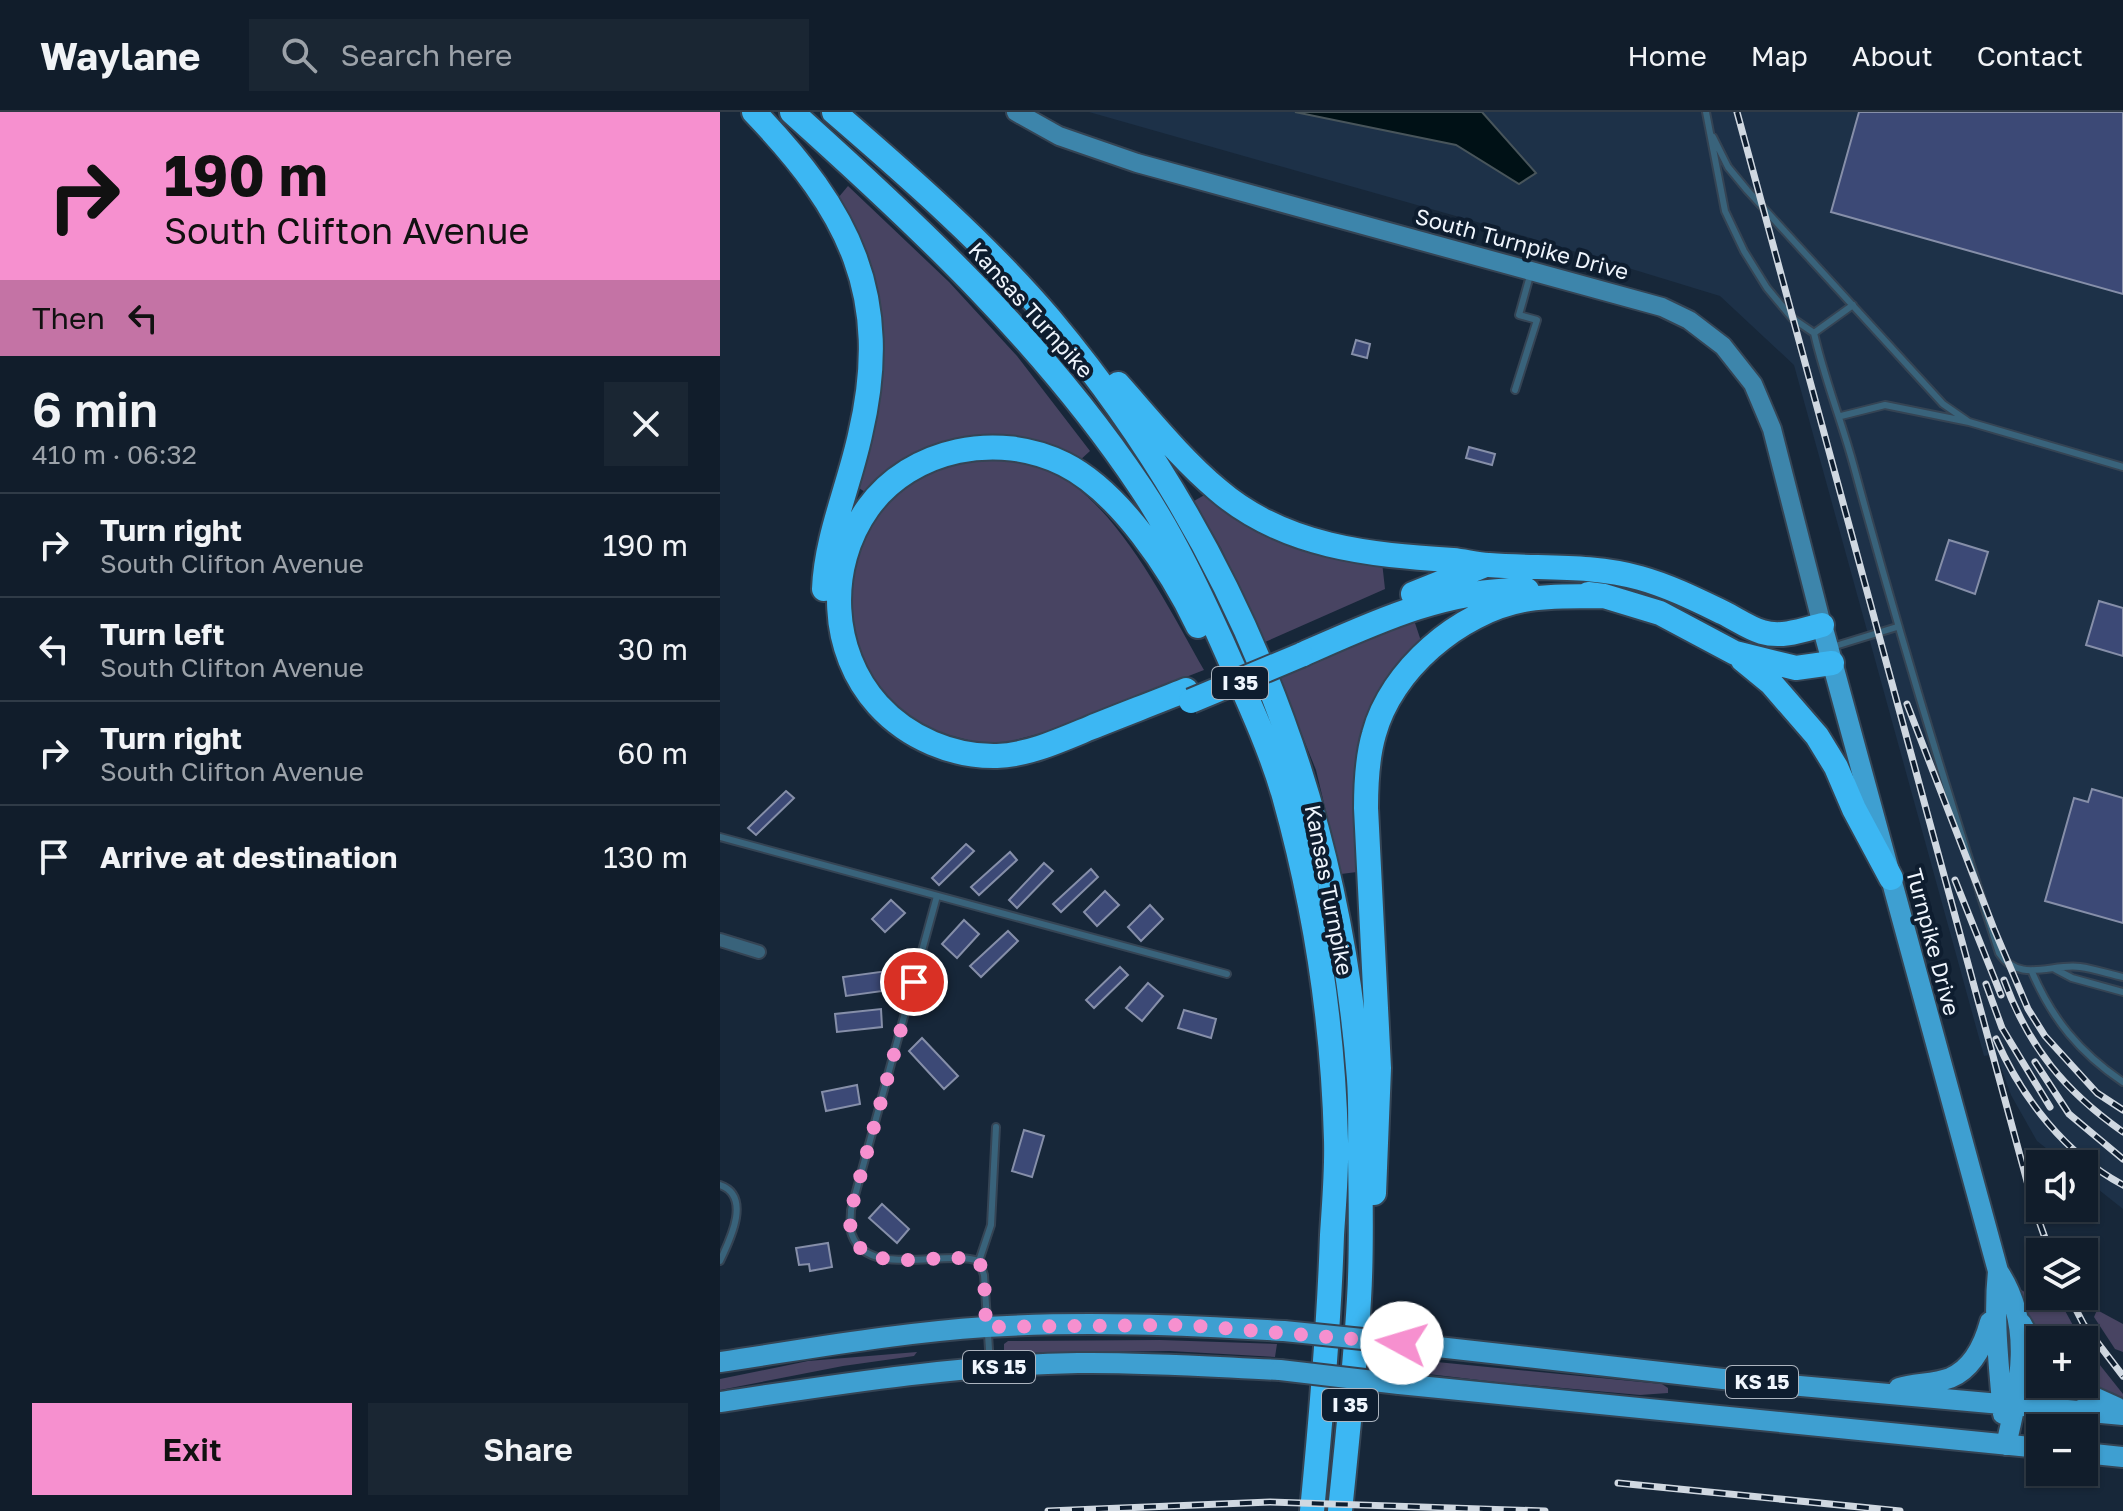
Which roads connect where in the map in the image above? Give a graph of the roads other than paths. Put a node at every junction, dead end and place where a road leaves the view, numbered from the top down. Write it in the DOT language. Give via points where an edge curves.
graph roads {
  1 [pos="754,112"];
  2 [pos="792,112"];
  3 [pos="834,112"];
  4 [pos="1016,112"];
  5 [pos="1706,112"];
  6 [pos="1710,130"];
  7 [pos="984,250"];
  8 [pos="1531,272"];
  9 [pos="1853,305"];
  10 [pos="1814,333"];
  11 [pos="1515,390"];
  12 [pos="1841,416"];
  13 [pos="1969,422"];
  14 [pos="2123,467"];
  15 [pos="1485,565"];
  16 [pos="1604,596"];
  17 [pos="1897,627"];
  18 [pos="1827,645"];
  19 [pos="1298,649"];
  20 [pos="1735,653"];
  21 [pos="1188,695"];
  22 [pos="720,837"];
  23 [pos="1891,878"];
  24 [pos="937,896"];
  25 [pos="720,940"];
  26 [pos="759,952"];
  27 [pos="2055,969"];
  28 [pos="2032,972"];
  29 [pos="1227,974"];
  30 [pos="2123,977"];
  31 [pos="2123,992"];
  32 [pos="1329,1041"];
  33 [pos="2123,1082"];
  34 [pos="996,1127"];
  35 [pos="720,1185"];
  36 [pos="720,1261"];
  37 [pos="979,1261"];
  38 [pos="1998,1271"];
  39 [pos="1360,1298"];
  40 [pos="1994,1307"];
  41 [pos="2021,1323"];
  42 [pos="986,1327"];
  43 [pos="2026,1332"];
  44 [pos="720,1362"];
  45 [pos="990,1367"];
  46 [pos="1885,1393"];
  47 [pos="2093,1398"];
  48 [pos="720,1402"];
  49 [pos="2009,1404"];
  50 [pos="2123,1413"];
  51 [pos="2006,1445"];
  52 [pos="2026,1447"];
  53 [pos="2098,1454"];
  54 [pos="2123,1457"];
  55 [pos="1312,1511"];
  56 [pos="1340,1511"];
  1 -- 21 [label="highway" via="792,151 836,213 852,244 870,320 861,432 829,549 824,602 838,667 861,705 896,740 922,755 986,770 1051,760"];
  2 -- 32 [label="highway, Kansas Turnpike / I 35" via="908,216 1028,340 1143,490 1198,589 1283,792 1308,896"];
  3 -- 7 [label="highway, Kansas Turnpike / I 35"];
  4 -- 8 [label="street, South Turnpike Drive" via="1059,136 1137,163"];
  5 -- 6 [label="lane"];
  6 -- 9 [label="lane" via="1728,167"];
  6 -- 10 [label="lane" via="1725,211 1744,251 1792,318"];
  7 -- 15 [label="highway" via="1034,291 1180,453 1250,514 1356,552"];
  7 -- 39 [label="highway, Kansas Turnpike / I 35" via="1047,316 1143,443 1200,536 1275,693 1331,880 1349,984 1360,1082"];
  8 -- 11 [label="lane" via="1519,315 1537,320"];
  8 -- 18 [label="street, South Turnpike Drive" via="1662,307 1689,320 1739,364 1772,429"];
  9 -- 10 [label="lane"];
  9 -- 13 [label="lane" via="1943,404"];
  10 -- 12 [label="lane"];
  12 -- 13 [label="lane" via="1885,405"];
  12 -- 17 [label="lane"];
  13 -- 14 [label="lane"];
  15 -- 18 [label="highway" via="1595,569 1639,578 1764,632 1792,633"];
  15 -- 19 [label="highway"];
  16 -- 19 [label="highway" via="1523,589 1481,592 1384,617"];
  16 -- 20 [label="highway" via="1660,613"];
  16 -- 39 [label="highway" via="1523,600 1454,629 1405,676 1374,732 1366,808 1379,1068 1378,1155"];
  17 -- 18 [label="lane"];
  17 -- 28 [label="lane" via="1999,953 2011,965"];
  18 -- 20 [label="highway" via="1796,668"];
  18 -- 23 [label="main road, Turnpike Drive"];
  19 -- 21 [label="highway, bridge"];
  20 -- 23 [label="highway" via="1771,683 1817,736"];
  21 -- 32 [label="highway" via="999,756 937,746 909,731 865,691 841,634 841,569 867,509 887,487 932,458 993,447 1027,451 1064,464 1112,503 1156,555 1189,607 1229,693 1287,866"];
  22 -- 24 [label="lane"];
  23 -- 38 [label="main road, Turnpike Drive"];
  24 -- 29 [label="lane"];
  24 -- 37 [label="lane" via="851,1210 851,1233 870,1256 965,1256"];
  25 -- 26 [label="street"];
  27 -- 28 [label="lane"];
  27 -- 30 [label="lane" via="2080,966"];
  27 -- 31 [label="lane"];
  28 -- 33 [label="lane" via="2044,1001 2072,1040"];
  32 -- 55 [label="highway, Kansas Turnpike / I 35" via="1336,1141 1331,1281"];
  34 -- 37 [label="lane" via="991,1225"];
  35 -- 36 [label="lane" via="735,1198 737,1214"];
  37 -- 42 [label="lane"];
  38 -- 40 [label="main road, Turnpike Drive"];
  38 -- 41 [label="main road, Turnpike Drive" via="2011,1290"];
  39 -- 56 [label="highway, Kansas Turnpike / I 35"];
  40 -- 46 [label="main road" via="1981,1349 1962,1371"];
  40 -- 49 [label="main road, Turnpike Drive" via="1995,1350"];
  41 -- 43 [label="main road"];
  41 -- 49 [label="main road, Turnpike Drive"];
  42 -- 44 [label="main road, KS 15"];
  42 -- 45 [label="lane"];
  42 -- 46 [label="main road, KS 15, bridge" via="1185,1325 1284,1331"];
  45 -- 48 [label="main road, KS 15"];
  45 -- 51 [label="main road, KS 15, bridge" via="1079,1363 1280,1370"];
  46 -- 49 [label="main road, KS 15"];
  47 -- 50 [label="main road"];
  49 -- 50 [label="main road, KS 15"];
  49 -- 51 [label="main road, Turnpike Drive"];
  51 -- 52 [label="main road, KS 15"];
  53 -- 54 [label="main road"];
}
